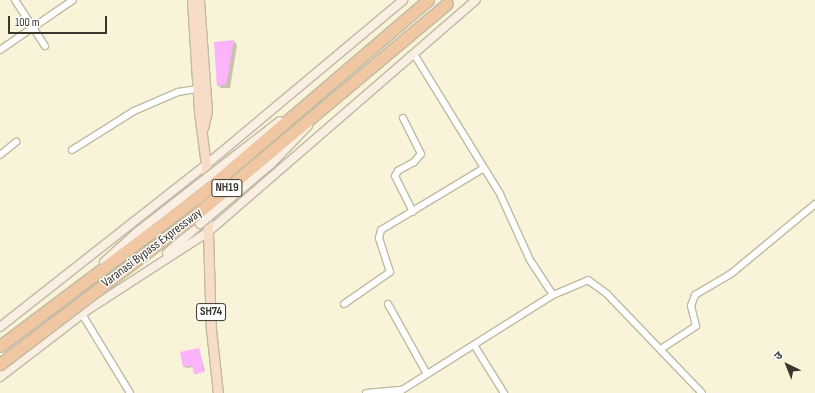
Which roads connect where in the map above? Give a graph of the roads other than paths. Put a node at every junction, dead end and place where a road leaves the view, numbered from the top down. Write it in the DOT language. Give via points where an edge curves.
graph roads {
  1 [pos="14,0"];
  2 [pos="73,0"];
  3 [pos="192,0"];
  4 [pos="199,0"];
  5 [pos="403,0"];
  6 [pos="428,0"];
  7 [pos="476,0"];
  8 [pos="448,4"];
  9 [pos="32,27"];
  10 [pos="45,46"];
  11 [pos="0,50"];
  12 [pos="414,54"];
  13 [pos="198,89"];
  14 [pos="335,98"];
  15 [pos="403,118"];
  16 [pos="202,131"];
  17 [pos="16,142"];
  18 [pos="72,150"];
  19 [pos="0,154"];
  20 [pos="206,165"];
  21 [pos="484,168"];
  22 [pos="815,204"];
  23 [pos="413,212"];
  24 [pos="208,232"];
  25 [pos="140,275"];
  26 [pos="553,295"];
  27 [pos="344,304"];
  28 [pos="388,304"];
  29 [pos="82,314"];
  30 [pos="0,327"];
  31 [pos="474,345"];
  32 [pos="0,346"];
  33 [pos="661,349"];
  34 [pos="0,364"];
  35 [pos="426,374"];
  36 [pos="0,377"];
  37 [pos="393,392"];
  38 [pos="130,393"];
  39 [pos="218,393"];
  40 [pos="366,393"];
  41 [pos="504,393"];
  42 [pos="702,393"];
  1 -- 9 [label="street"];
  2 -- 9 [label="street"];
  3 -- 13 [label="main road, SH74"];
  4 -- 16 [label="main road, SH74" via="207,111"];
  5 -- 20 [label="street"];
  6 -- 32 [label="highway, Varanasi Bypass Expressway / NH19, bridge" via="198,197"];
  7 -- 12 [label="street"];
  8 -- 14 [label="highway, Varanasi Bypass Expressway / NH19, bridge"];
  9 -- 10 [label="street"];
  9 -- 11 [label="street"];
  12 -- 21 [label="street"];
  12 -- 24 [label="street"];
  13 -- 16 [label="main road, SH74"];
  13 -- 18 [label="street" via="178,92 134,111"];
  14 -- 25 [label="street, bridge" via="271,164"];
  14 -- 34 [label="highway, Varanasi Bypass Expressway / NH19, bridge" via="194,216"];
  15 -- 23 [label="street" via="421,154 395,176"];
  16 -- 20 [label="main road, SH74"];
  17 -- 19 [label="street"];
  20 -- 24 [label="main road, SH74"];
  20 -- 30 [label="street"];
  21 -- 23 [label="street"];
  21 -- 26 [label="street" via="500,194 530,260"];
  22 -- 33 [label="street" via="732,273 695,295 690,306 696,326"];
  23 -- 27 [label="street" via="379,232 390,272"];
  24 -- 25 [label="street"];
  24 -- 39 [label="main road, SH74" via="211,328"];
  25 -- 29 [label="street"];
  26 -- 31 [label="street"];
  26 -- 33 [label="street" via="588,280 596,284"];
  28 -- 35 [label="street"];
  29 -- 36 [label="street"];
  29 -- 38 [label="street"];
  31 -- 35 [label="street"];
  31 -- 41 [label="street"];
  33 -- 42 [label="street"];
  35 -- 37 [label="street" via="402,390"];
  37 -- 40 [label="street"];
}
